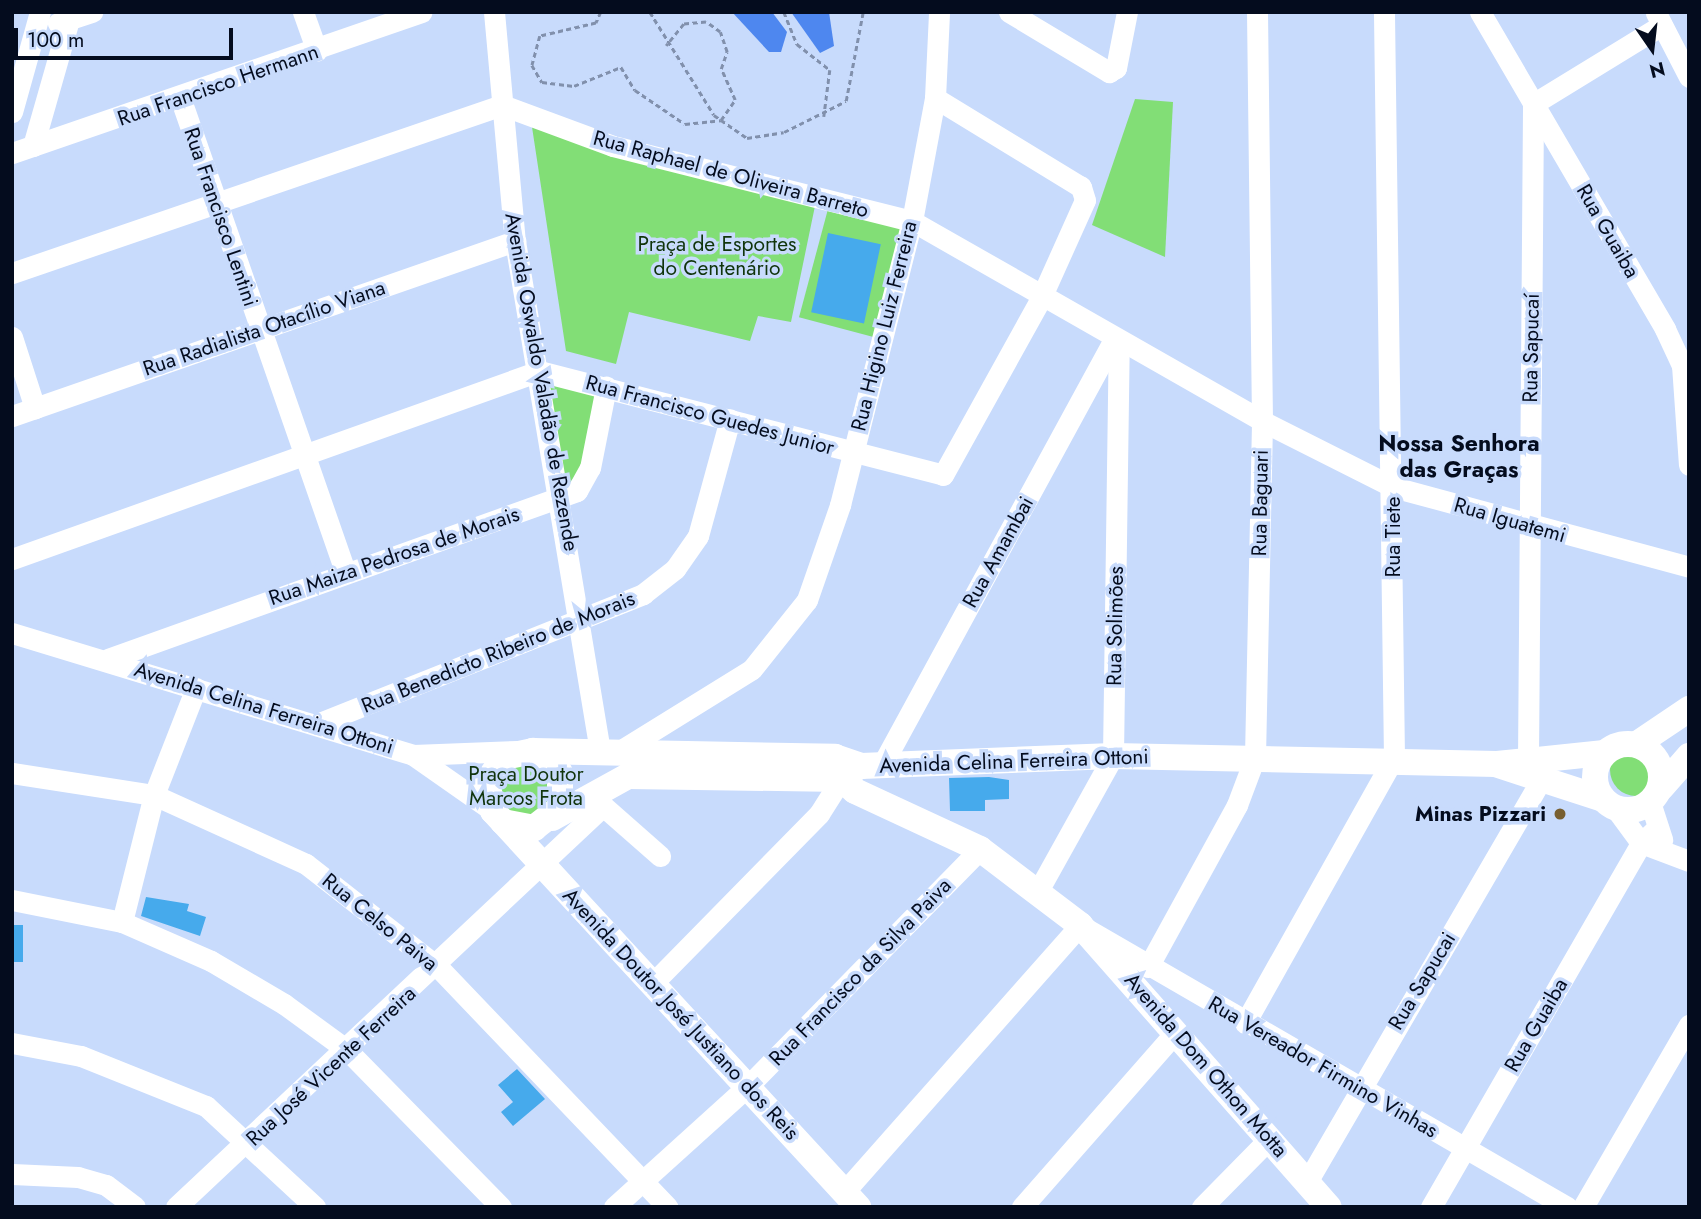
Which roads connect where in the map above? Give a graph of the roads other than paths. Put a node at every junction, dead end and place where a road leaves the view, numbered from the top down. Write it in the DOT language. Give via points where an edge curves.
graph roads {
  1 [pos="92,12"];
  2 [pos="303,12"];
  3 [pos="421,12"];
  4 [pos="494,12"];
  5 [pos="939,12"];
  6 [pos="1009,12"];
  7 [pos="1127,12"];
  8 [pos="1257,12"];
  9 [pos="1384,12"];
  10 [pos="1480,12"];
  11 [pos="1659,18"];
  12 [pos="69,20"];
  13 [pos="38,21"];
  14 [pos="317,51"];
  15 [pos="1689,77"];
  16 [pos="935,98"];
  17 [pos="181,100"];
  18 [pos="1533,104"];
  19 [pos="502,105"];
  20 [pos="12,112"];
  21 [pos="33,146"];
  22 [pos="12,153"];
  23 [pos="219,207"];
  24 [pos="912,221"];
  25 [pos="515,241"];
  26 [pos="12,273"];
  27 [pos="1041,298"];
  28 [pos="259,328"];
  29 [pos="12,337"];
  30 [pos="1117,341"];
  31 [pos="539,371"];
  32 [pos="606,387"];
  33 [pos="35,408"];
  34 [pos="12,416"];
  35 [pos="730,419"];
  36 [pos="1262,421"];
  37 [pos="852,453"];
  38 [pos="302,458"];
  39 [pos="1689,465"];
  40 [pos="1393,487"];
  41 [pos="561,498"];
  42 [pos="1529,526"];
  43 [pos="12,559"];
  44 [pos="1689,567"];
  45 [pos="345,572"];
  46 [pos="582,620"];
  47 [pos="12,632"];
  48 [pos="108,659"];
  49 [pos="196,688"];
  50 [pos="1689,709"];
  51 [pos="321,722"];
  52 [pos="1637,744"];
  53 [pos="526,751"];
  54 [pos="610,751"];
  55 [pos="1604,752"];
  56 [pos="413,755"];
  57 [pos="1113,756"];
  58 [pos="1689,756"];
  59 [pos="1255,757"];
  60 [pos="1394,758"];
  61 [pos="855,767"];
  62 [pos="1534,771"];
  63 [pos="12,773"];
  64 [pos="154,795"];
  65 [pos="597,800"];
  66 [pos="1610,804"];
  67 [pos="1656,806"];
  68 [pos="498,816"];
  69 [pos="548,821"];
  70 [pos="1641,843"];
  71 [pos="980,849"];
  72 [pos="1665,849"];
  73 [pos="660,856"];
  74 [pos="1689,861"];
  75 [pos="545,866"];
  76 [pos="1038,891"];
  77 [pos="12,900"];
  78 [pos="122,922"];
  79 [pos="1080,925"];
  80 [pos="438,967"];
  81 [pos="1148,967"];
  82 [pos="653,983"];
  83 [pos="1245,1023"];
  84 [pos="1689,1025"];
  85 [pos="1175,1033"];
  86 [pos="12,1043"];
  87 [pos="347,1050"];
  88 [pos="748,1086"];
  89 [pos="1359,1088"];
  90 [pos="1270,1138"];
  91 [pos="249,1141"];
  92 [pos="1465,1148"];
  93 [pos="12,1174"];
  94 [pos="642,1181"];
  95 [pos="1307,1181"];
  96 [pos="851,1199"];
  97 [pos="135,1207"];
  98 [pos="176,1207"];
  99 [pos="315,1207"];
  100 [pos="501,1207"];
  101 [pos="614,1207"];
  102 [pos="667,1207"];
  103 [pos="1022,1207"];
  104 [pos="1202,1207"];
  105 [pos="1329,1207"];
  106 [pos="1431,1207"];
  107 [pos="1567,1207"];
  108 [pos="1583,1207"];
  1 -- 12 [label="street"];
  2 -- 14 [label="street"];
  3 -- 14 [label="street, Rua Francisco Hermann"];
  4 -- 19 [label="street, Avenida Oswaldo Valadão de Rezende"];
  5 -- 16 [label="street, Rua Higino Luiz Ferreira"];
  6 -- 7 [label="street" via="1106,72 1116,68"];
  8 -- 36 [label="street, Rua Baguari"];
  9 -- 40 [label="street, Rua Tiete"];
  10 -- 18 [label="street, Rua Guaiba"];
  11 -- 15 [label="street"];
  11 -- 18 [label="street"];
  12 -- 13 [label="street"];
  12 -- 21 [label="street"];
  13 -- 20 [label="street"];
  14 -- 17 [label="street, Rua Francisco Hermann"];
  16 -- 24 [label="street, Rua Higino Luiz Ferreira"];
  16 -- 27 [label="street, Rua Francisco Guedes Junior" via="1081,187 1085,200"];
  17 -- 21 [label="street, Rua Francisco Hermann"];
  17 -- 23 [label="street, Rua Francisco Lentini"];
  18 -- 39 [label="street, Rua Guaiba" via="1682,365"];
  18 -- 42 [label="street, Rua Sapucaí"];
  19 -- 23 [label="street"];
  19 -- 24 [label="street, Rua Raphael de Oliveira Barreto" via="613,146"];
  19 -- 25 [label="street, Avenida Oswaldo Valadão de Rezende"];
  21 -- 22 [label="street, Rua Francisco Hermann"];
  23 -- 26 [label="street"];
  23 -- 28 [label="street, Rua Francisco Lentini"];
  24 -- 27 [label="street, Rua Raphael de Oliveira Barreto"];
  24 -- 37 [label="street, Rua Higino Luiz Ferreira"];
  25 -- 28 [label="street, Rua Radialista Otacílio Viana"];
  25 -- 31 [label="street, Avenida Oswaldo Valadão de Rezende"];
  27 -- 30 [label="street, Rua Raphael de Oliveira Barreto"];
  27 -- 37 [label="street, Rua Francisco Guedes Junior" via="943,475"];
  28 -- 33 [label="street, Rua Radialista Otacílio Viana"];
  28 -- 38 [label="street, Rua Francisco Lentini"];
  29 -- 33 [label="street"];
  30 -- 36 [label="street, Rua Iguatemi"];
  30 -- 57 [label="street, Rua Solimões"];
  30 -- 61 [label="street, Rua Amambai"];
  31 -- 32 [label="street, Rua Francisco Guedes Junior"];
  31 -- 38 [label="street"];
  31 -- 41 [label="street, Avenida Oswaldo Valadão de Rezende"];
  32 -- 35 [label="street, Rua Francisco Guedes Junior"];
  32 -- 41 [label="street, Rua Maiza Pedrosa de Morais" via="586,481"];
  33 -- 34 [label="street, Rua Radialista Otacílio Viana"];
  35 -- 37 [label="street, Rua Francisco Guedes Junior"];
  35 -- 46 [label="street, Rua Benedicto Ribeiro de Morais" via="714,492 698,536 675,569 643,594"];
  36 -- 40 [label="street, Rua Iguatemi"];
  36 -- 59 [label="street, Rua Baguari"];
  37 -- 54 [label="street, Rua Higino Luiz Ferreira" via="826,552 786,632 752,669"];
  38 -- 43 [label="street"];
  38 -- 45 [label="street, Rua Francisco Lentini"];
  40 -- 42 [label="street, Rua Iguatemi"];
  40 -- 60 [label="street, Rua Tiete"];
  41 -- 45 [label="street, Rua Maiza Pedrosa de Morais"];
  41 -- 46 [label="street, Avenida Oswaldo Valadão de Rezende"];
  42 -- 44 [label="street, Rua Iguatemi"];
  42 -- 62 [label="street, Rua Sapucaí"];
  45 -- 48 [label="street, Rua Maiza Pedrosa de Morais"];
  46 -- 51 [label="street, Rua Benedicto Ribeiro de Morais"];
  46 -- 54 [label="street, Avenida Oswaldo Valadão de Rezende"];
  47 -- 48 [label="street, Avenida Celina Ferreira Ottoni"];
  48 -- 49 [label="street, Avenida Celina Ferreira Ottoni"];
  49 -- 51 [label="street, Avenida Celina Ferreira Ottoni"];
  49 -- 64 [label="street"];
  50 -- 52 [label="main road, Avenida Celina Ferreira Ottoni"];
  51 -- 56 [label="street, Avenida Celina Ferreira Ottoni"];
  52 -- 55 [label="main road, Avenida Celina Ferreira Ottoni"];
  52 -- 67 [label="main road" via="1653,753 1662,769"];
  53 -- 54 [label="main road, Avenida Celina Ferreira Ottoni"];
  53 -- 56 [label="street, Avenida Celina Ferreira Ottoni"];
  53 -- 68 [label="main road" via="504,757 490,775"];
  53 -- 69 [label="main road" via="560,773 564,790"];
  54 -- 61 [label="main road, Avenida Celina Ferreira Ottoni"];
  55 -- 62 [label="main road, Avenida Celina Ferreira Ottoni"];
  55 -- 66 [label="main road" via="1595,767"];
  56 -- 68 [label="street, Avenida Doutor José Justiano dos Reis"];
  57 -- 59 [label="main road, Avenida Celina Ferreira Ottoni"];
  57 -- 61 [label="main road, Avenida Celina Ferreira Ottoni"];
  57 -- 76 [label="street, Rua Solimões"];
  58 -- 67 [label="main road"];
  59 -- 60 [label="main road, Avenida Celina Ferreira Ottoni"];
  59 -- 81 [label="street, Rua Baguari" via="1237,805"];
  60 -- 62 [label="main road, Avenida Celina Ferreira Ottoni"];
  60 -- 83 [label="street, Rua Tiete"];
  61 -- 65 [label="main road" via="644,774"];
  61 -- 71 [label="main road, Avenida Dom Othon Motta"];
  61 -- 82 [label="street, Rua Amambai" via="820,814"];
  62 -- 66 [label="main road, Avenida Celina Ferreira Ottoni"];
  62 -- 89 [label="street, Rua Sapucai"];
  63 -- 64 [label="street, Rua Celso Paiva"];
  64 -- 78 [label="street"];
  64 -- 80 [label="street, Rua Celso Paiva" via="306,864"];
  65 -- 69 [label="main road"];
  65 -- 73 [label="street"];
  65 -- 75 [label="street, Rua José Vicente Ferreira"];
  66 -- 67 [label="main road, Avenida Celina Ferreira Ottoni"];
  66 -- 70 [label="street"];
  67 -- 70 [label="street, Rua Guaiba"];
  67 -- 72 [label="street"];
  68 -- 69 [label="main road" via="526,828"];
  68 -- 75 [label="main road, Avenida Doutor José Justiano dos Reis"];
  70 -- 72 [label="street"];
  70 -- 92 [label="street, Rua Guaiba"];
  71 -- 76 [label="main road, Avenida Dom Othon Motta"];
  71 -- 88 [label="street, Rua Francisco da Silva Paiva"];
  72 -- 74 [label="street"];
  75 -- 80 [label="street, Rua José Vicente Ferreira"];
  75 -- 82 [label="main road, Avenida Doutor José Justiano dos Reis"];
  76 -- 79 [label="main road, Avenida Dom Othon Motta"];
  77 -- 78 [label="street"];
  78 -- 87 [label="street" via="211,961"];
  79 -- 81 [label="street, Rua Vereador Firmino Vinhas"];
  79 -- 85 [label="main road, Avenida Dom Othon Motta"];
  79 -- 96 [label="street"];
  80 -- 87 [label="street, Rua José Vicente Ferreira"];
  80 -- 94 [label="street, Rua Celso Paiva"];
  81 -- 83 [label="street, Rua Vereador Firmino Vinhas"];
  82 -- 88 [label="main road, Avenida Doutor José Justiano dos Reis"];
  83 -- 89 [label="street, Rua Vereador Firmino Vinhas"];
  84 -- 108 [label="street"];
  85 -- 90 [label="main road, Avenida Dom Othon Motta"];
  85 -- 103 [label="street"];
  86 -- 91 [label="street" via="81,1056 162,1085 206,1106"];
  87 -- 91 [label="street, Rua José Vicente Ferreira"];
  87 -- 100 [label="street"];
  88 -- 94 [label="street, Rua Francisco da Silva Paiva"];
  88 -- 96 [label="main road, Avenida Doutor José Justiano dos Reis"];
  89 -- 92 [label="street, Rua Vereador Firmino Vinhas"];
  89 -- 95 [label="street, Rua Sapucai"];
  90 -- 95 [label="main road, Avenida Dom Othon Motta"];
  90 -- 104 [label="street"];
  91 -- 98 [label="street, Rua José Vicente Ferreira"];
  91 -- 99 [label="street"];
  92 -- 106 [label="street, Rua Guaiba"];
  92 -- 107 [label="street, Rua Vereador Firmino Vinhas"];
  93 -- 97 [label="street" via="78,1177 106,1185"];
  94 -- 101 [label="street, Rua Francisco da Silva Paiva"];
  94 -- 102 [label="street, Rua Celso Paiva"];
  95 -- 105 [label="main road, Avenida Dom Othon Motta"];
}
